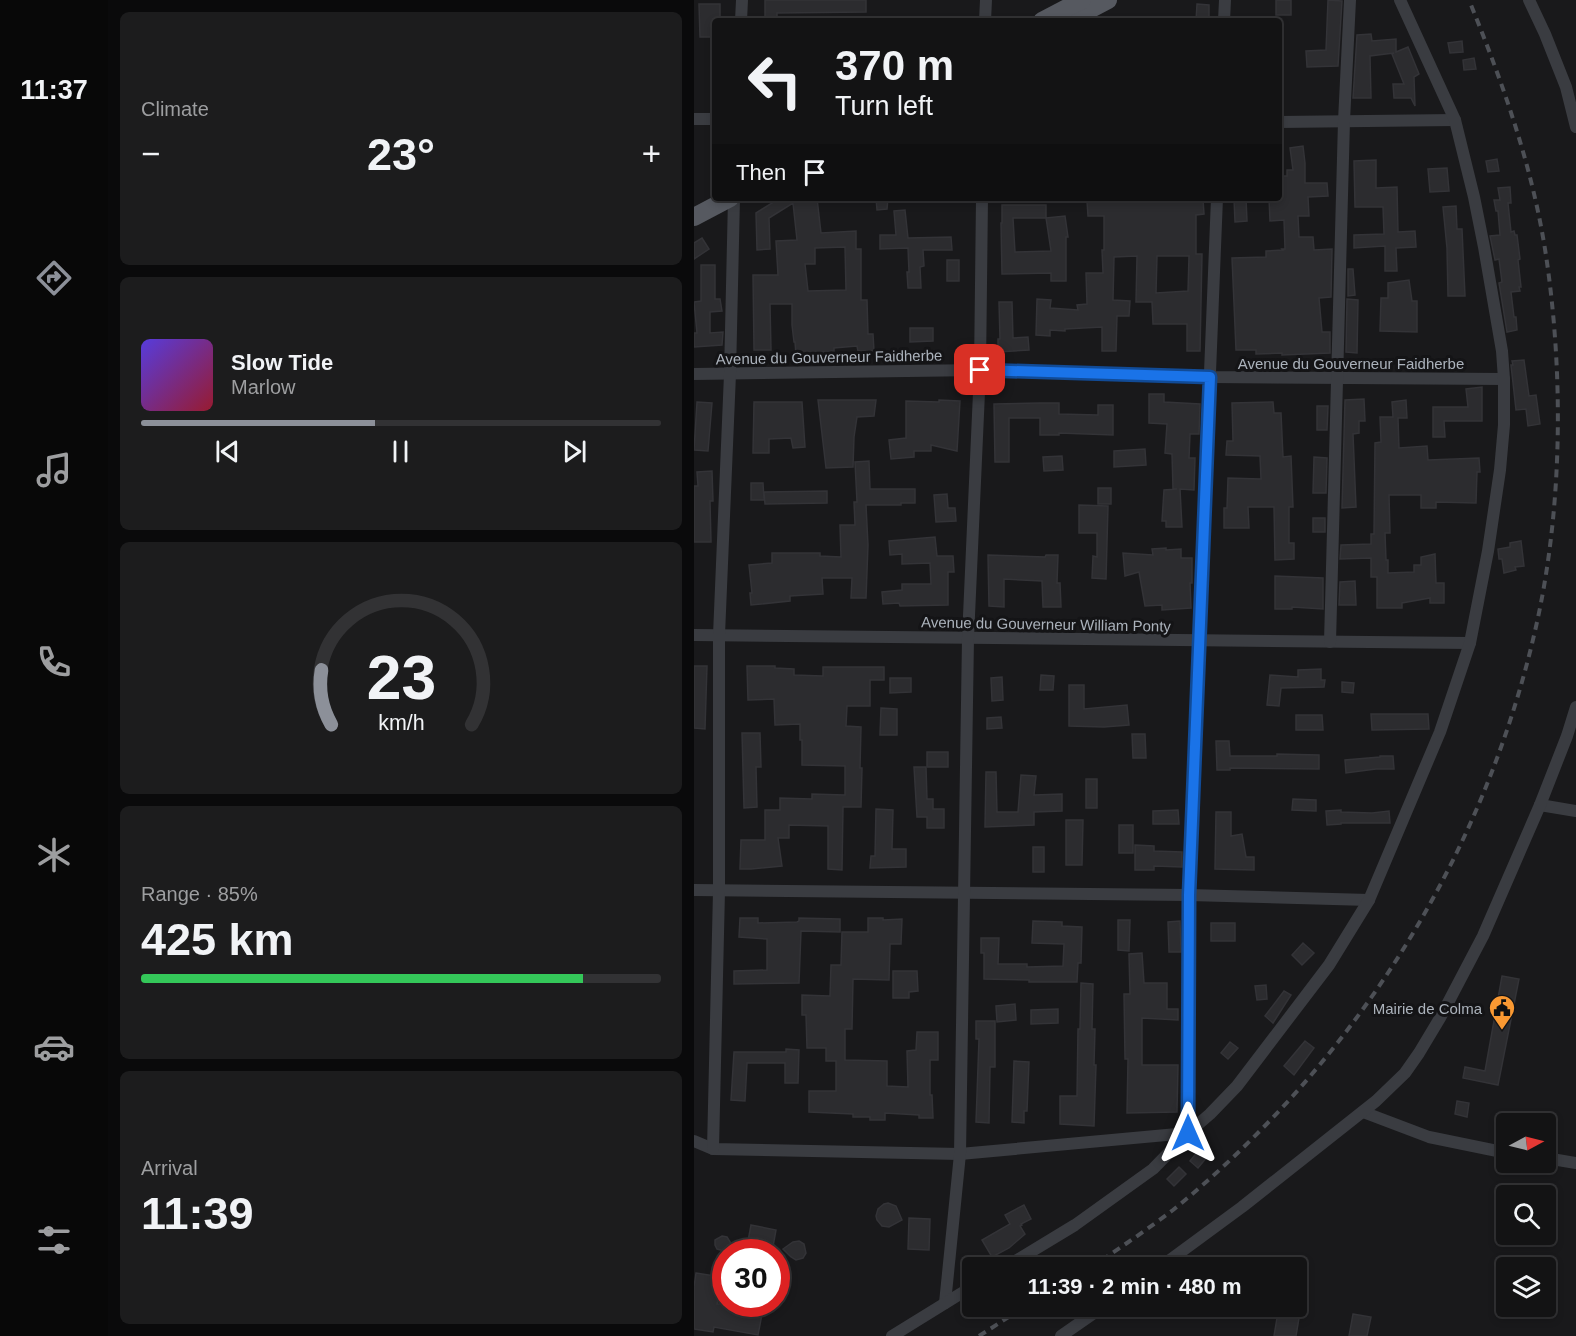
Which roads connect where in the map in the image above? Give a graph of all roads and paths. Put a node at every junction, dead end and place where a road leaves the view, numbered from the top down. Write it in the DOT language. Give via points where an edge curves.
graph roads {
  1 [pos="742,0"];
  2 [pos="986,0"];
  3 [pos="1082,0"];
  4 [pos="1108,0"];
  5 [pos="1225,0"];
  6 [pos="1350,0"];
  7 [pos="1400,0"];
  8 [pos="1529,0"];
  9 [pos="741,18"];
  10 [pos="985,18"];
  11 [pos="1048,18"];
  12 [pos="1074,18"];
  13 [pos="1224,18"];
  14 [pos="1571,88"];
  15 [pos="694,119"];
  16 [pos="712,119"];
  17 [pos="1456,120"];
  18 [pos="1344,121"];
  19 [pos="1282,122"];
  20 [pos="1576,127"];
  21 [pos="712,194"];
  22 [pos="726,201"];
  23 [pos="732,201"];
  24 [pos="982,201"];
  25 [pos="1217,201"];
  26 [pos="694,203"];
  27 [pos="694,217"];
  28 [pos="980,370"];
  29 [pos="694,374"];
  30 [pos="730,374"];
  31 [pos="1210,377"];
  32 [pos="1337,378"];
  33 [pos="1504,379"];
  34 [pos="694,634"];
  35 [pos="719,635"];
  36 [pos="968,638"];
  37 [pos="1200,640"];
  38 [pos="1330,642"];
  39 [pos="1470,643"];
  40 [pos="1576,707"];
  41 [pos="1540,805"];
  42 [pos="1576,811"];
  43 [pos="694,890"];
  44 [pos="719,891"];
  45 [pos="964,893"];
  46 [pos="1189,895"];
  47 [pos="1369,900"];
  48 [pos="1363,1112"];
  49 [pos="1188,1133"];
  50 [pos="694,1141"];
  51 [pos="713,1149"];
  52 [pos="1496,1151"];
  53 [pos="960,1154"];
  54 [pos="1556,1159"];
  55 [pos="1576,1162"];
  56 [pos="1022,1257"];
  57 [pos="1174,1257"];
  58 [pos="962,1293"];
  59 [pos="945,1303"];
  60 [pos="1088,1317"];
  61 [pos="892,1336"];
  62 [pos="1061,1336"];
  1 -- 9 [label="street"];
  2 -- 10 [label="street"];
  3 -- 11 [label="main road"];
  4 -- 12 [label="main road"];
  5 -- 13 [label="street"];
  6 -- 18 [label="street"];
  7 -- 17 [label="street"];
  8 -- 14 [label="street"];
  14 -- 20 [label="street"];
  15 -- 16 [label="street"];
  17 -- 18 [label="street"];
  17 -- 33 [label="street" via="1484,247"];
  18 -- 19 [label="street"];
  18 -- 32 [label="street"];
  21 -- 26 [label="main road"];
  22 -- 27 [label="main road"];
  23 -- 30 [label="street"];
  24 -- 28 [label="street"];
  25 -- 31 [label="street"];
  28 -- 30 [label="street, Avenue du Gouverneur Faidherbe"];
  28 -- 31 [label="street, Avenue du Gouverneur Faidherbe"];
  28 -- 36 [label="street"];
  29 -- 30 [label="street, Avenue du Gouverneur Faidherbe"];
  30 -- 35 [label="street"];
  31 -- 32 [label="street, Avenue du Gouverneur Faidherbe"];
  31 -- 37 [label="street"];
  32 -- 33 [label="street, Avenue du Gouverneur Faidherbe"];
  32 -- 38 [label="street"];
  33 -- 39 [label="street" via="1500,470"];
  34 -- 35 [label="street, Avenue du Gouverneur William Ponty"];
  35 -- 36 [label="street, Avenue du Gouverneur William Ponty"];
  35 -- 44 [label="street"];
  36 -- 37 [label="street, Avenue du Gouverneur William Ponty"];
  36 -- 45 [label="street"];
  37 -- 38 [label="street, Avenue du Gouverneur William Ponty"];
  37 -- 46 [label="street"];
  38 -- 39 [label="street, Avenue du Gouverneur William Ponty"];
  39 -- 47 [label="street" via="1440,732"];
  40 -- 41 [label="street"];
  41 -- 42 [label="street"];
  41 -- 48 [label="street" via="1483,936 1440,1018 1405,1073"];
  43 -- 44 [label="street"];
  44 -- 45 [label="street"];
  44 -- 51 [label="street"];
  45 -- 46 [label="street"];
  45 -- 53 [label="street"];
  46 -- 47 [label="street"];
  46 -- 49 [label="street"];
  47 -- 49 [label="street" via="1329,965 1237,1086"];
  48 -- 52 [label="street" via="1429,1137"];
  48 -- 57 [label="street"];
  49 -- 53 [label="street"];
  49 -- 56 [label="street" via="1153,1169"];
  50 -- 51 [label="street"];
  51 -- 53 [label="street"];
  53 -- 59 [label="street"];
  54 -- 55 [label="street"];
  58 -- 59 [label="street"];
  59 -- 61 [label="street"];
  60 -- 62 [label="street"];
}
